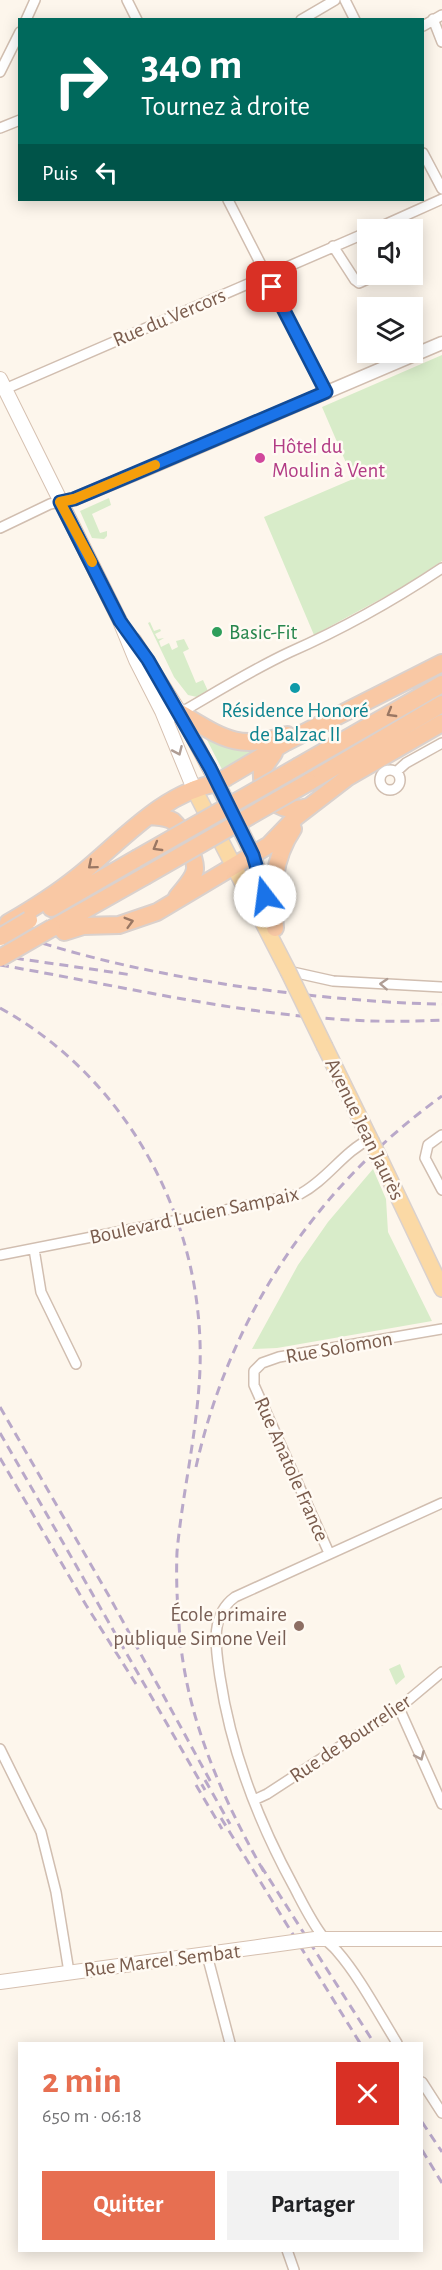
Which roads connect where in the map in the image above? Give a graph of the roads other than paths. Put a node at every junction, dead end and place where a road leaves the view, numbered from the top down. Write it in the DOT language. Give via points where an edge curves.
graph roads {
  1 [pos="35,0"];
  2 [pos="127,0"];
  3 [pos="335,0"];
  4 [pos="345,0"];
  5 [pos="437,17"];
  6 [pos="27,18"];
  7 [pos="136,18"];
  8 [pos="304,18"];
  9 [pos="354,18"];
  10 [pos="424,25"];
  11 [pos="18,36"];
  12 [pos="442,42"];
  13 [pos="0,72"];
  14 [pos="18,121"];
  15 [pos="0,128"];
  16 [pos="424,155"];
  17 [pos="442,189"];
  18 [pos="442,199"];
  19 [pos="229,201"];
  20 [pos="406,219"];
  21 [pos="357,236"];
  22 [pos="333,246"];
  23 [pos="266,275"];
  24 [pos="357,282"];
  25 [pos="442,343"];
  26 [pos="2,384"];
  27 [pos="326,392"];
  28 [pos="60,502"];
  29 [pos="0,528"];
  30 [pos="442,568"];
  31 [pos="442,663"];
  32 [pos="442,684"];
  33 [pos="442,704"];
  34 [pos="173,717"];
  35 [pos="442,723"];
  36 [pos="323,724"];
  37 [pos="286,742"];
  38 [pos="442,742"];
  39 [pos="396,772"];
  40 [pos="380,777"];
  41 [pos="217,783"];
  42 [pos="194,789"];
  43 [pos="331,789"];
  44 [pos="309,807"];
  45 [pos="150,816"];
  46 [pos="253,855"];
  47 [pos="234,867"];
  48 [pos="173,902"];
  49 [pos="24,919"];
  50 [pos="0,928"];
  51 [pos="275,928"];
  52 [pos="58,930"];
  53 [pos="0,937"];
  54 [pos="3,956"];
  55 [pos="288,971"];
  56 [pos="442,987"];
  57 [pos="442,1135"];
  58 [pos="370,1140"];
  59 [pos="442,1190"];
  60 [pos="34,1249"];
  61 [pos="0,1255"];
  62 [pos="442,1288"];
  63 [pos="442,1329"];
  64 [pos="76,1364"];
  65 [pos="254,1385"];
  66 [pos="442,1503"];
  67 [pos="329,1553"];
  68 [pos="442,1672"];
  69 [pos="399,1707"];
  70 [pos="0,1749"];
  71 [pos="254,1800"];
  72 [pos="442,1804"];
  73 [pos="319,1939"];
  74 [pos="442,1939"];
  75 [pos="207,1955"];
  76 [pos="69,1972"];
  77 [pos="0,1982"];
  78 [pos="230,2042"];
  79 [pos="396,2042"];
  80 [pos="423,2084"];
  81 [pos="442,2113"];
  82 [pos="288,2252"];
  83 [pos="294,2270"];
  1 -- 6 [label="street"];
  2 -- 7 [label="street"];
  3 -- 8 [label="street"];
  4 -- 9 [label="street"];
  5 -- 10 [label="street"];
  5 -- 12 [label="street"];
  11 -- 13 [label="street"];
  14 -- 15 [label="street"];
  16 -- 17 [label="street"];
  18 -- 20 [label="street"];
  19 -- 23 [label="street"];
  21 -- 22 [label="street, Rue du Vercors"];
  22 -- 23 [label="street, Rue du Vercors"];
  22 -- 24 [label="street"];
  23 -- 26 [label="street, Rue du Vercors"];
  23 -- 27 [label="street"];
  25 -- 27 [label="street"];
  26 -- 28 [label="main road"];
  27 -- 28 [label="street"];
  28 -- 29 [label="street"];
  28 -- 34 [label="main road" via="120,621 148,660"];
  30 -- 34 [label="street" via="356,620"];
  31 -- 36 [label="highway"];
  32 -- 49 [label="highway, one-way, bridge"];
  33 -- 52 [label="highway, bridge"];
  34 -- 36 [label="highway" via="240,742 274,739"];
  34 -- 41 [label="main road"];
  34 -- 42 [label="main road, one-way"];
  35 -- 43 [label="highway"];
  36 -- 37 [label="highway"];
  37 -- 41 [label="highway"];
  37 -- 44 [label="highway" via="264,765 263,788 276,806 288,810"];
  38 -- 39 [label="street"];
  39 -- 40 [label="street" via="387,770"];
  39 -- 40 [label="street" via="399,783 392,790 382,786"];
  40 -- 43 [label="street" via="362,775"];
  41 -- 42 [label="highway"];
  41 -- 46 [label="main road"];
  42 -- 45 [label="highway"];
  42 -- 47 [label="main road"];
  43 -- 44 [label="highway"];
  44 -- 46 [label="highway" via="274,841"];
  44 -- 51 [label="highway" via="287,837 277,864 272,895"];
  45 -- 48 [label="highway" via="173,821 194,861 193,876"];
  45 -- 49 [label="highway, one-way"];
  46 -- 47 [label="highway"];
  46 -- 51 [label="main road"];
  47 -- 48 [label="highway"];
  47 -- 55 [label="main road"];
  52 -- 48 [label="highway, one-way" via="119,925 151,915"];
  49 -- 50 [label="highway"];
  49 -- 53 [label="highway, bridge"];
  51 -- 55 [label="main road"];
  52 -- 54 [label="highway, bridge"];
  56 -- 55 [label="street, one-way" via="333,981"];
  55 -- 58 [label="main road, Avenue Jean Jaurès, bridge"];
  57 -- 59 [label="street" via="428,1145 425,1158"];
  58 -- 60 [label="street, Boulevard Lucien Sampaix, bridge" via="300,1194"];
  58 -- 62 [label="main road, Avenue Jean Jaurès, bridge"];
  60 -- 61 [label="street, Boulevard Lucien Sampaix"];
  60 -- 64 [label="street" via="41,1292"];
  63 -- 65 [label="street, Rue Solomon" via="279,1357 257,1366"];
  65 -- 67 [label="street, Rue Anatole France"];
  66 -- 67 [label="street"];
  67 -- 71 [label="street" via="235,1597 218,1617 216,1641 226,1713"];
  68 -- 69 [label="street, Rue de Bourrelier"];
  69 -- 71 [label="street, Rue de Bourrelier"];
  69 -- 72 [label="street, one-way"];
  70 -- 76 [label="street" via="41,1832"];
  71 -- 73 [label="street"];
  73 -- 74 [label="main road, Rue Marcel Sembat"];
  73 -- 75 [label="main road, Rue Marcel Sembat, bridge"];
  73 -- 79 [label="street" via="338,1951"];
  75 -- 76 [label="main road, Rue Marcel Sembat"];
  75 -- 78 [label="street"];
  76 -- 77 [label="main road, Rue Marcel Sembat"];
  80 -- 81 [label="street"];
  82 -- 83 [label="street"];
}
